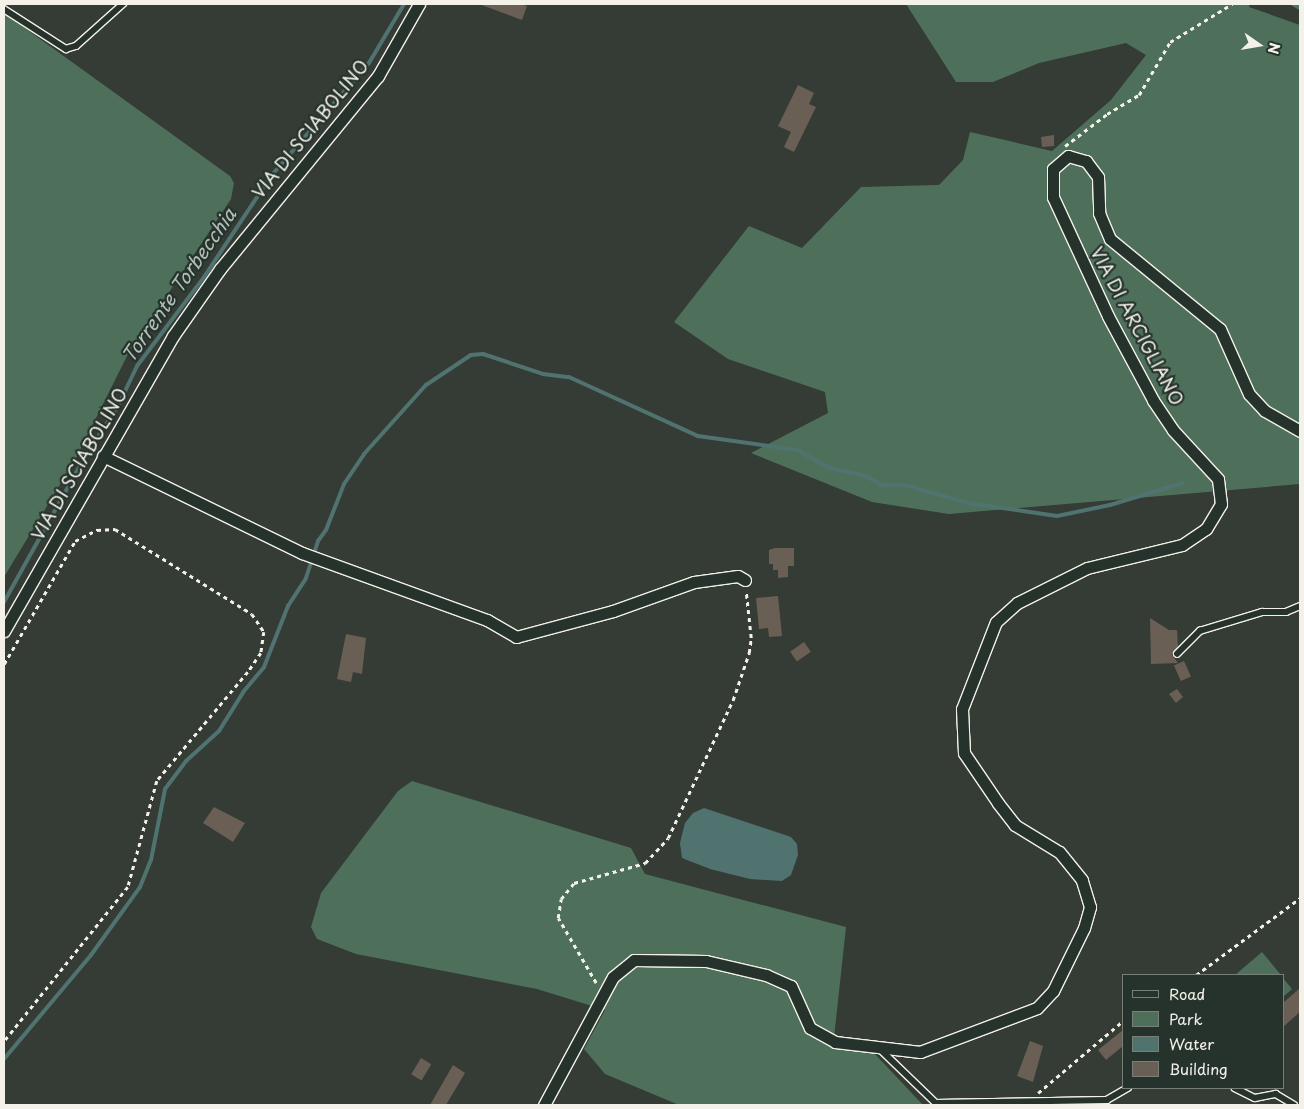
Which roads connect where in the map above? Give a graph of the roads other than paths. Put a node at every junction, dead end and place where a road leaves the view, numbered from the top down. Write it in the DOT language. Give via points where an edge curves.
graph roads {
  1 [pos="123,4"];
  2 [pos="420,4"];
  3 [pos="4,10"];
  4 [pos="1300,431"];
  5 [pos="103,456"];
  6 [pos="745,580"];
  7 [pos="1300,606"];
  8 [pos="4,631"];
  9 [pos="1177,654"];
  10 [pos="878,1047"];
  11 [pos="1126,1089"];
  12 [pos="1237,1089"];
  13 [pos="544,1105"];
  14 [pos="1294,1105"];
  1 -- 3 [label="lane" via="76,46 66,49"];
  2 -- 5 [label="street, VIA DI SCIABOLINO" via="373,82 207,286"];
  4 -- 10 [label="street, VIA DI ARCIGLIANO" via="1265,411 1249,394 1220,329 1110,239 1100,213 1098,177 1086,161 1068,156 1053,169 1053,197 1108,316 1153,400 1173,430 1218,479 1222,504 1206,529 1182,545 1087,568 1017,603 996,622 962,710 964,753 1014,825 1059,852 1082,880 1090,907 1084,928 1053,991 1036,1008 920,1052"];
  5 -- 6 [label="street" via="302,553 487,620 516,637 613,611 694,582 738,576"];
  5 -- 8 [label="street, VIA DI SCIABOLINO"];
  7 -- 9 [label="lane" via="1286,612 1262,612 1200,631"];
  10 -- 11 [label="lane" via="936,1103 1107,1100"];
  10 -- 13 [label="street, VIA DI ARCIGLIANO" via="835,1042 810,1028 791,986 766,975 706,961 634,960 613,977"];
  12 -- 14 [label="lane" via="1255,1098 1276,1094"];
}
